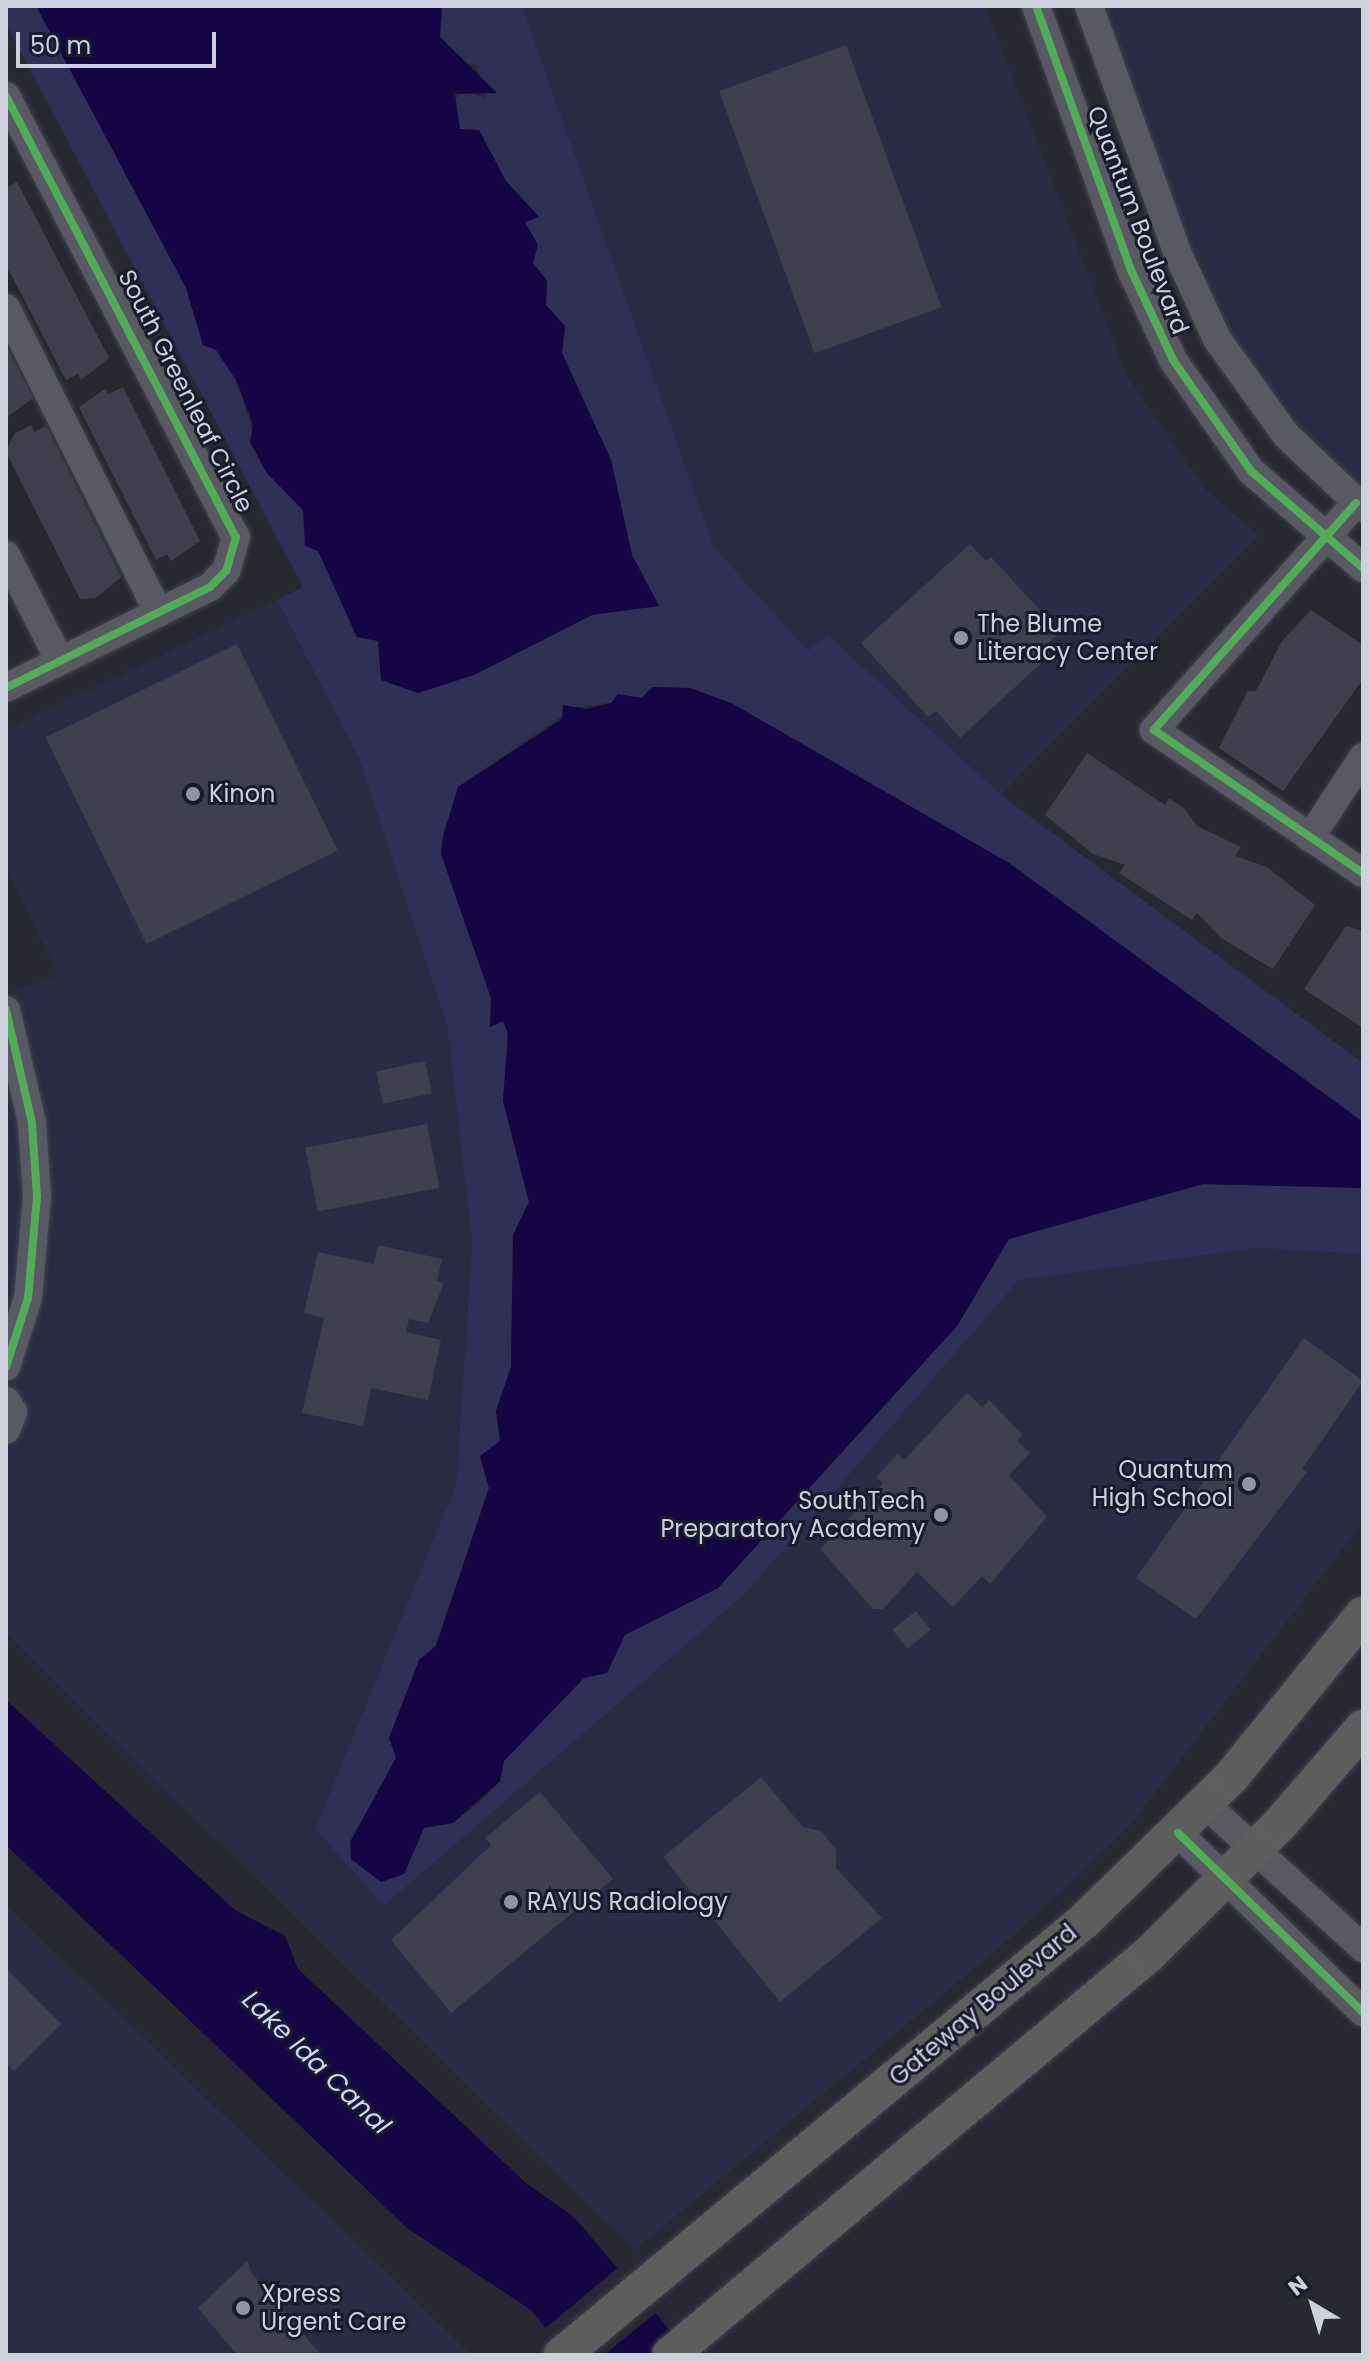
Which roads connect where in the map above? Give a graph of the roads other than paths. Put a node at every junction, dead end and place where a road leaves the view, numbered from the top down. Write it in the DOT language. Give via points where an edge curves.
graph roads {
  1 [pos="1036,6"];
  2 [pos="1089,6"];
  3 [pos="6,96"];
  4 [pos="6,308"];
  5 [pos="1359,506"];
  6 [pos="1324,540"];
  7 [pos="6,555"];
  8 [pos="1363,568"];
  9 [pos="159,613"];
  10 [pos="60,661"];
  11 [pos="6,688"];
  12 [pos="1363,757"];
  13 [pos="1310,838"];
  14 [pos="1363,873"];
  15 [pos="6,1010"];
  16 [pos="6,1367"];
  17 [pos="6,1401"];
  18 [pos="6,1430"];
  19 [pos="1363,1615"];
  20 [pos="1357,1739"];
  21 [pos="1205,1804"];
  22 [pos="1178,1833"];
  23 [pos="1256,1849"];
  24 [pos="1225,1880"];
  25 [pos="1363,1948"];
  26 [pos="1363,2012"];
  27 [pos="682,2345"];
  28 [pos="562,2355"];
  1 -- 6 [label="street, Quantum Boulevard" via="1132,272 1173,360 1251,471"];
  2 -- 5 [label="street, Quantum Boulevard" via="1177,252 1217,339 1279,427"];
  3 -- 9 [label="street, South Greenleaf Circle" via="231,520 236,537 226,571"];
  4 -- 9 [label="street"];
  5 -- 6 [label="street"];
  6 -- 8 [label="street, Quantum Boulevard"];
  6 -- 13 [label="street" via="1154,730"];
  7 -- 10 [label="street"];
  9 -- 10 [label="street, South Greenleaf Circle"];
  10 -- 11 [label="street, South Greenleaf Circle"];
  12 -- 13 [label="street"];
  13 -- 14 [label="street"];
  15 -- 16 [label="street" via="32,1123 37,1196 28,1298"];
  17 -- 18 [label="street" via="13,1412"];
  19 -- 21 [label="main road, Gateway Boulevard"];
  20 -- 23 [label="main road"];
  21 -- 22 [label="main road, Gateway Boulevard"];
  21 -- 23 [label="street"];
  22 -- 24 [label="street"];
  22 -- 28 [label="main road, Gateway Boulevard" via="1047,1953"];
  23 -- 24 [label="main road"];
  23 -- 25 [label="street"];
  24 -- 26 [label="street"];
  24 -- 27 [label="main road" via="1149,1954"];
}
